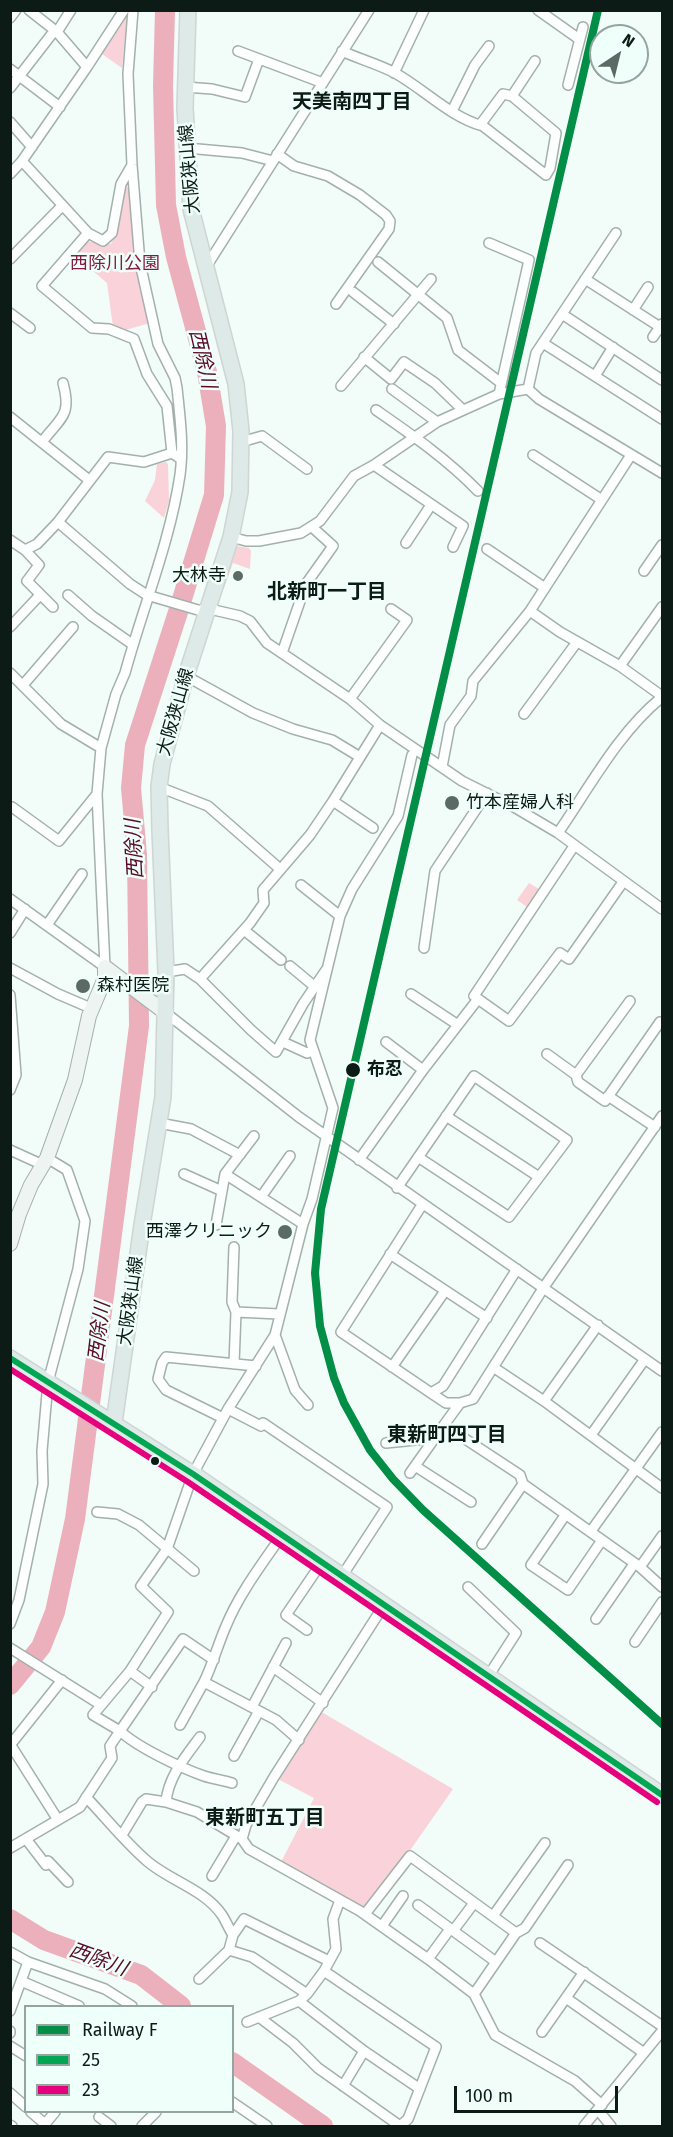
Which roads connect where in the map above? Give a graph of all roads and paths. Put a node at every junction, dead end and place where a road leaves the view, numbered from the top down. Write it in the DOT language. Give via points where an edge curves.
graph roads {
  1 [pos="16,10"];
  2 [pos="29,10"];
  3 [pos="71,10"];
  4 [pos="124,10"];
  5 [pos="133,10"];
  6 [pos="188,10"];
  7 [pos="369,10"];
  8 [pos="424,10"];
  9 [pos="538,10"];
  10 [pos="10,18"];
  11 [pos="583,27"];
  12 [pos="56,31"];
  13 [pos="579,39"];
  14 [pos="489,46"];
  15 [pos="238,51"];
  16 [pos="342,51"];
  17 [pos="259,59"];
  18 [pos="535,62"];
  19 [pos="87,67"];
  20 [pos="10,69"];
  21 [pos="394,73"];
  22 [pos="20,76"];
  23 [pos="323,83"];
  24 [pos="568,85"];
  25 [pos="185,87"];
  26 [pos="10,88"];
  27 [pos="512,96"];
  28 [pos="60,107"];
  29 [pos="452,111"];
  30 [pos="10,122"];
  31 [pos="480,125"];
  32 [pos="32,147"];
  33 [pos="187,148"];
  34 [pos="275,158"];
  35 [pos="22,161"];
  36 [pos="132,165"];
  37 [pos="10,174"];
  38 [pos="62,206"];
  39 [pos="88,233"];
  40 [pos="616,233"];
  41 [pos="489,243"];
  42 [pos="10,259"];
  43 [pos="378,262"];
  44 [pos="206,267"];
  45 [pos="431,279"];
  46 [pos="585,279"];
  47 [pos="648,287"];
  48 [pos="353,292"];
  49 [pos="418,294"];
  50 [pos="336,304"];
  51 [pos="633,310"];
  52 [pos="10,313"];
  53 [pos="562,314"];
  54 [pos="394,324"];
  55 [pos="661,326"];
  56 [pos="30,328"];
  57 [pos="653,337"];
  58 [pos="543,343"];
  59 [pos="613,347"];
  60 [pos="364,357"];
  61 [pos="595,376"];
  62 [pos="663,380"];
  63 [pos="63,383"];
  64 [pos="501,383"];
  65 [pos="341,386"];
  66 [pos="392,389"];
  67 [pos="528,389"];
  68 [pos="499,394"];
  69 [pos="376,410"];
  70 [pos="464,410"];
  71 [pos="10,417"];
  72 [pos="663,419"];
  73 [pos="437,422"];
  74 [pos="414,436"];
  75 [pos="42,442"];
  76 [pos="241,442"];
  77 [pos="172,453"];
  78 [pos="533,455"];
  79 [pos="632,455"];
  80 [pos="181,459"];
  81 [pos="374,465"];
  82 [pos="307,469"];
  83 [pos="663,473"];
  84 [pos="90,480"];
  85 [pos="478,491"];
  86 [pos="602,500"];
  87 [pos="431,505"];
  88 [pos="58,522"];
  89 [pos="312,527"];
  90 [pos="231,537"];
  91 [pos="10,540"];
  92 [pos="406,543"];
  93 [pos="663,545"];
  94 [pos="453,547"];
  95 [pos="22,548"];
  96 [pos="487,549"];
  97 [pos="10,554"];
  98 [pos="644,571"];
  99 [pos="545,588"];
  100 [pos="40,595"];
  101 [pos="68,595"];
  102 [pos="149,596"];
  103 [pos="53,607"];
  104 [pos="663,607"];
  105 [pos="392,609"];
  106 [pos="204,611"];
  107 [pos="530,611"];
  108 [pos="10,627"];
  109 [pos="73,627"];
  110 [pos="577,642"];
  111 [pos="132,644"];
  112 [pos="282,653"];
  113 [pos="620,666"];
  114 [pos="10,673"];
  115 [pos="186,676"];
  116 [pos="23,685"];
  117 [pos="662,698"];
  118 [pos="351,699"];
  119 [pos="524,714"];
  120 [pos="380,725"];
  121 [pos="101,748"];
  122 [pos="413,752"];
  123 [pos="360,757"];
  124 [pos="442,767"];
  125 [pos="159,788"];
  126 [pos="487,793"];
  127 [pos="97,794"];
  128 [pos="333,801"];
  129 [pos="12,807"];
  130 [pos="373,828"];
  131 [pos="558,833"];
  132 [pos="574,846"];
  133 [pos="280,869"];
  134 [pos="82,874"];
  135 [pos="623,882"];
  136 [pos="301,885"];
  137 [pos="10,899"];
  138 [pos="25,909"];
  139 [pos="663,909"];
  140 [pos="340,916"];
  141 [pos="47,925"];
  142 [pos="244,930"];
  143 [pos="10,933"];
  144 [pos="424,948"];
  145 [pos="281,960"];
  146 [pos="290,966"];
  147 [pos="329,967"];
  148 [pos="10,968"];
  149 [pos="107,969"];
  150 [pos="166,972"];
  151 [pos="200,978"];
  152 [pos="314,986"];
  153 [pos="10,994"];
  154 [pos="411,994"];
  155 [pos="478,999"];
  156 [pos="630,1000"];
  157 [pos="93,1009"];
  158 [pos="163,1011"];
  159 [pos="660,1022"];
  160 [pos="458,1025"];
  161 [pos="283,1042"];
  162 [pos="386,1042"];
  163 [pos="313,1051"];
  164 [pos="547,1054"];
  165 [pos="423,1070"];
  166 [pos="576,1075"];
  167 [pos="10,1090"];
  168 [pos="608,1096"];
  169 [pos="446,1116"];
  170 [pos="663,1116"];
  171 [pos="159,1123"];
  172 [pos="655,1127"];
  173 [pos="254,1136"];
  174 [pos="327,1137"];
  175 [pos="10,1150"];
  176 [pos="240,1155"];
  177 [pos="290,1156"];
  178 [pos="418,1156"];
  179 [pos="359,1160"];
  180 [pos="45,1162"];
  181 [pos="184,1174"];
  182 [pos="225,1174"];
  183 [pos="539,1177"];
  184 [pos="397,1188"];
  185 [pos="222,1191"];
  186 [pos="261,1197"];
  187 [pos="422,1204"];
  188 [pos="303,1224"];
  189 [pos="216,1225"];
  190 [pos="10,1244"];
  191 [pos="234,1247"];
  192 [pos="390,1254"];
  193 [pos="517,1269"];
  194 [pos="544,1287"];
  195 [pos="445,1291"];
  196 [pos="236,1312"];
  197 [pos="279,1314"];
  198 [pos="486,1318"];
  199 [pos="598,1325"];
  200 [pos="275,1335"];
  201 [pos="10,1358"];
  202 [pos="645,1359"];
  203 [pos="234,1364"];
  204 [pos="256,1366"];
  205 [pos="392,1366"];
  206 [pos="494,1367"];
  207 [pos="663,1371"];
  208 [pos="54,1386"];
  209 [pos="431,1393"];
  210 [pos="544,1401"];
  211 [pos="460,1402"];
  212 [pos="308,1405"];
  213 [pos="226,1414"];
  214 [pos="114,1423"];
  215 [pos="444,1425"];
  216 [pos="663,1432"];
  217 [pos="591,1436"];
  218 [pos="435,1438"];
  219 [pos="386,1443"];
  220 [pos="635,1468"];
  221 [pos="193,1474"];
  222 [pos="523,1484"];
  223 [pos="663,1488"];
  224 [pos="471,1502"];
  225 [pos="97,1512"];
  226 [pos="566,1514"];
  227 [pos="591,1531"];
  228 [pos="282,1535"];
  229 [pos="663,1536"];
  230 [pos="602,1540"];
  231 [pos="482,1544"];
  232 [pos="167,1549"];
  233 [pos="322,1562"];
  234 [pos="637,1565"];
  235 [pos="194,1571"];
  236 [pos="342,1576"];
  237 [pos="468,1587"];
  238 [pos="663,1587"];
  239 [pos="663,1602"];
  240 [pos="384,1605"];
  241 [pos="596,1618"];
  242 [pos="10,1624"];
  243 [pos="307,1630"];
  244 [pos="635,1642"];
  245 [pos="286,1643"];
  246 [pos="10,1648"];
  247 [pos="214,1660"];
  248 [pos="273,1667"];
  249 [pos="130,1671"];
  250 [pos="489,1676"];
  251 [pos="58,1678"];
  252 [pos="204,1682"];
  253 [pos="152,1687"];
  254 [pos="323,1703"];
  255 [pos="101,1705"];
  256 [pos="256,1709"];
  257 [pos="180,1725"];
  258 [pos="120,1731"];
  259 [pos="200,1737"];
  260 [pos="299,1740"];
  261 [pos="11,1744"];
  262 [pos="234,1756"];
  263 [pos="179,1765"];
  264 [pos="232,1783"];
  265 [pos="663,1795"];
  266 [pos="86,1797"];
  267 [pos="166,1802"];
  268 [pos="58,1820"];
  269 [pos="123,1835"];
  270 [pos="239,1837"];
  271 [pos="26,1839"];
  272 [pos="545,1843"];
  273 [pos="10,1848"];
  274 [pos="568,1865"];
  275 [pos="212,1876"];
  276 [pos="68,1882"];
  277 [pos="403,1896"];
  278 [pos="340,1900"];
  279 [pos="474,1903"];
  280 [pos="418,1905"];
  281 [pos="365,1914"];
  282 [pos="493,1916"];
  283 [pos="382,1926"];
  284 [pos="452,1930"];
  285 [pos="516,1933"];
  286 [pos="233,1935"];
  287 [pos="540,1943"];
  288 [pos="229,1950"];
  289 [pos="10,1952"];
  290 [pos="429,1959"];
  291 [pos="329,1961"];
  292 [pos="28,1962"];
  293 [pos="496,1962"];
  294 [pos="324,1971"];
  295 [pos="584,1972"];
  296 [pos="199,1979"];
  297 [pos="21,1981"];
  298 [pos="307,1994"];
  299 [pos="474,1994"];
  300 [pos="566,1998"];
  301 [pos="299,2001"];
  302 [pos="75,2005"];
  303 [pos="129,2005"];
  304 [pos="10,2011"];
  305 [pos="259,2017"];
  306 [pos="247,2022"];
  307 [pos="663,2026"];
  308 [pos="663,2031"];
  309 [pos="542,2032"];
  310 [pos="10,2046"];
  311 [pos="364,2051"];
  312 [pos="644,2053"];
  313 [pos="24,2055"];
  314 [pos="343,2086"];
  315 [pos="420,2089"];
  316 [pos="10,2093"];
  317 [pos="234,2103"];
  318 [pos="24,2105"];
  319 [pos="600,2107"];
  320 [pos="31,2113"];
  321 [pos="55,2113"];
  322 [pos="155,2113"];
  323 [pos="99,2117"];
  324 [pos="111,2127"];
  325 [pos="142,2127"];
  326 [pos="267,2127"];
  327 [pos="400,2127"];
  328 [pos="584,2127"];
  329 [pos="611,2127"];
  1 -- 10 [label="street"];
  2 -- 12 [label="street"];
  3 -- 12 [label="street"];
  4 -- 19 [label="street"];
  5 -- 36 [label="street" via="128,74"];
  6 -- 25 [label="main road, 大阪狭山線"];
  7 -- 16 [label="street"];
  8 -- 21 [label="street"];
  9 -- 13 [label="street"];
  11 -- 13 [label="street"];
  12 -- 19 [label="street"];
  12 -- 22 [label="street"];
  13 -- 24 [label="street"];
  14 -- 29 [label="street"];
  15 -- 17 [label="street"];
  16 -- 21 [label="street"];
  16 -- 23 [label="street"];
  17 -- 23 [label="street"];
  17 -- 25 [label="street" via="245,97"];
  18 -- 27 [label="street"];
  19 -- 28 [label="street"];
  20 -- 22 [label="street"];
  21 -- 29 [label="street"];
  22 -- 26 [label="street"];
  22 -- 28 [label="street"];
  23 -- 34 [label="street"];
  25 -- 33 [label="main road, 大阪狭山線"];
  27 -- 31 [label="street" via="503,94"];
  27 -- 31 [label="street" via="555,133 546,175"];
  28 -- 32 [label="street"];
  29 -- 31 [label="street"];
  30 -- 32 [label="street"];
  32 -- 35 [label="street"];
  33 -- 34 [label="street"];
  33 -- 44 [label="main road, 大阪狭山線" via="191,209"];
  34 -- 44 [label="street"];
  34 -- 50 [label="street" via="328,176 360,195 390,221 389,229"];
  35 -- 37 [label="street"];
  35 -- 38 [label="street"];
  36 -- 39 [label="street" via="121,184 112,233 103,241"];
  36 -- 80 [label="street" via="140,263 158,344 177,388"];
  38 -- 39 [label="street"];
  38 -- 42 [label="street"];
  39 -- 77 [label="street" via="42,286 92,328 109,329 134,339 147,374 167,406"];
  40 -- 46 [label="street"];
  41 -- 64 [label="street" via="529,260"];
  43 -- 49 [label="street"];
  44 -- 76 [label="main road, 大阪狭山線" via="236,384"];
  45 -- 49 [label="street"];
  46 -- 51 [label="street"];
  46 -- 53 [label="street"];
  47 -- 51 [label="street"];
  48 -- 54 [label="street"];
  49 -- 54 [label="street"];
  49 -- 64 [label="street" via="447,318 458,350"];
  51 -- 55 [label="street"];
  52 -- 56 [label="street"];
  53 -- 58 [label="street"];
  53 -- 59 [label="street"];
  54 -- 60 [label="street"];
  55 -- 57 [label="street"];
  58 -- 61 [label="street"];
  58 -- 67 [label="street" via="536,352"];
  59 -- 61 [label="street"];
  59 -- 62 [label="street"];
  60 -- 65 [label="street"];
  60 -- 70 [label="street" via="390,379 404,362"];
  61 -- 72 [label="street"];
  63 -- 75 [label="street" via="67,410"];
  64 -- 68 [label="street"];
  66 -- 73 [label="street"];
  67 -- 68 [label="street"];
  67 -- 79 [label="street"];
  68 -- 70 [label="street"];
  69 -- 74 [label="street"];
  70 -- 73 [label="street"];
  71 -- 75 [label="street"];
  73 -- 74 [label="street"];
  74 -- 81 [label="street"];
  74 -- 85 [label="street"];
  75 -- 84 [label="street"];
  76 -- 82 [label="street" via="262,436"];
  76 -- 90 [label="main road, 大阪狭山線" via="240,492"];
  77 -- 80 [label="street"];
  77 -- 84 [label="street" via="144,462 108,457"];
  78 -- 86 [label="street"];
  79 -- 83 [label="street"];
  79 -- 86 [label="street"];
  80 -- 102 [label="street" via="175,502"];
  81 -- 87 [label="street"];
  81 -- 89 [label="street" via="354,476"];
  84 -- 88 [label="street"];
  86 -- 99 [label="street"];
  87 -- 92 [label="street"];
  87 -- 94 [label="street" via="463,526"];
  88 -- 95 [label="street" via="37,544"];
  88 -- 102 [label="street"];
  89 -- 90 [label="street" via="259,541"];
  89 -- 112 [label="street" via="333,546 306,584"];
  90 -- 106 [label="main road, 大阪狭山線"];
  91 -- 95 [label="street"];
  93 -- 98 [label="street"];
  95 -- 97 [label="street"];
  95 -- 100 [label="street" via="39,565 27,581"];
  96 -- 99 [label="street"];
  99 -- 107 [label="street"];
  100 -- 103 [label="street"];
  100 -- 108 [label="street"];
  101 -- 111 [label="street"];
  102 -- 106 [label="street"];
  102 -- 111 [label="street"];
  104 -- 113 [label="street"];
  105 -- 118 [label="street" via="407,620"];
  106 -- 112 [label="street" via="250,621 267,643"];
  106 -- 115 [label="main road, 大阪狭山線"];
  107 -- 110 [label="street"];
  107 -- 124 [label="street" via="473,681 471,696 450,725"];
  109 -- 116 [label="street"];
  110 -- 113 [label="street"];
  110 -- 119 [label="street"];
  111 -- 121 [label="street"];
  112 -- 118 [label="street"];
  113 -- 117 [label="street"];
  114 -- 116 [label="street"];
  115 -- 123 [label="street" via="253,713 332,740"];
  115 -- 125 [label="main road, 大阪狭山線" via="164,753"];
  116 -- 121 [label="street" via="61,724"];
  117 -- 131 [label="street" via="646,710 618,746"];
  118 -- 120 [label="street"];
  120 -- 122 [label="street"];
  120 -- 123 [label="street"];
  121 -- 127 [label="street"];
  122 -- 124 [label="street"];
  122 -- 140 [label="street" via="398,816 352,889"];
  123 -- 128 [label="street"];
  124 -- 126 [label="street"];
  125 -- 133 [label="street" via="208,806"];
  125 -- 150 [label="main road, 大阪狭山線"];
  126 -- 131 [label="street"];
  126 -- 144 [label="street" via="435,871"];
  127 -- 129 [label="street" via="59,841"];
  127 -- 149 [label="street"];
  128 -- 130 [label="street"];
  128 -- 133 [label="street"];
  131 -- 132 [label="street"];
  132 -- 135 [label="street"];
  132 -- 155 [label="street" via="474,996"];
  133 -- 142 [label="street" via="263,890 264,903"];
  134 -- 141 [label="street"];
  135 -- 139 [label="street"];
  135 -- 155 [label="street" via="569,959 560,953 509,1021"];
  136 -- 140 [label="street"];
  137 -- 138 [label="street"];
  138 -- 141 [label="street"];
  138 -- 143 [label="street"];
  140 -- 147 [label="street"];
  141 -- 149 [label="street"];
  142 -- 145 [label="street"];
  142 -- 151 [label="street"];
  146 -- 152 [label="street"];
  147 -- 152 [label="street"];
  147 -- 163 [label="street" via="310,1040"];
  148 -- 157 [label="street"];
  149 -- 157 [label="street"];
  149 -- 158 [label="street"];
  150 -- 151 [label="street" via="185,969"];
  150 -- 158 [label="main road, 大阪狭山線"];
  151 -- 161 [label="street" via="276,1052"];
  152 -- 161 [label="street"];
  153 -- 167 [label="street" via="16,1076"];
  154 -- 160 [label="street"];
  155 -- 160 [label="street"];
  156 -- 166 [label="street"];
  157 -- 180 [label="street" via="75,1080"];
  158 -- 171 [label="main road, 大阪狭山線" via="163,1097"];
  158 -- 174 [label="street"];
  159 -- 168 [label="street"];
  160 -- 165 [label="street"];
  161 -- 163 [label="street" via="307,1053"];
  162 -- 165 [label="street"];
  163 -- 174 [label="street" via="333,1107"];
  164 -- 166 [label="street"];
  165 -- 179 [label="street"];
  166 -- 168 [label="street" via="578,1082 605,1101"];
  168 -- 172 [label="street"];
  169 -- 178 [label="street"];
  169 -- 183 [label="street"];
  169 -- 183 [label="street" via="474,1076 567,1140"];
  170 -- 172 [label="street"];
  171 -- 176 [label="street" via="191,1129"];
  171 -- 214 [label="main road, 大阪狭山線"];
  172 -- 194 [label="street"];
  173 -- 176 [label="street"];
  174 -- 179 [label="street"];
  174 -- 188 [label="street"];
  175 -- 180 [label="street"];
  176 -- 182 [label="street"];
  177 -- 186 [label="street"];
  178 -- 183 [label="street" via="509,1217"];
  178 -- 184 [label="street"];
  179 -- 184 [label="street"];
  180 -- 190 [label="street" via="19,1214"];
  180 -- 208 [label="street" via="67,1170 85,1221"];
  181 -- 185 [label="street"];
  182 -- 185 [label="street"];
  182 -- 186 [label="street"];
  184 -- 187 [label="street"];
  185 -- 189 [label="street"];
  186 -- 188 [label="street"];
  187 -- 192 [label="street"];
  187 -- 193 [label="street"];
  188 -- 197 [label="street"];
  191 -- 196 [label="street" via="232,1302"];
  192 -- 195 [label="street"];
  192 -- 205 [label="street" via="341,1332"];
  193 -- 194 [label="street"];
  193 -- 198 [label="street"];
  194 -- 199 [label="street"];
  194 -- 206 [label="street"];
  195 -- 198 [label="street"];
  195 -- 205 [label="street"];
  196 -- 197 [label="street"];
  196 -- 203 [label="street"];
  197 -- 200 [label="street"];
  198 -- 209 [label="street" via="443,1386"];
  199 -- 202 [label="street"];
  199 -- 210 [label="street"];
  200 -- 204 [label="street"];
  200 -- 212 [label="street" via="295,1390"];
  201 -- 208 [label="main road"];
  202 -- 207 [label="street"];
  202 -- 217 [label="street"];
  203 -- 204 [label="street"];
  203 -- 213 [label="street" via="166,1357 158,1379 166,1390"];
  204 -- 213 [label="street"];
  205 -- 209 [label="street"];
  206 -- 210 [label="street"];
  206 -- 211 [label="street" via="473,1399"];
  208 -- 214 [label="main road"];
  208 -- 242 [label="street" via="42,1450 43,1484 20,1600"];
  209 -- 211 [label="street" via="446,1403"];
  210 -- 217 [label="street"];
  211 -- 215 [label="street"];
  213 -- 221 [label="street"];
  213 -- 236 [label="street" via="261,1426 263,1423 387,1507"];
  214 -- 221 [label="main road"];
  215 -- 218 [label="street"];
  215 -- 222 [label="street" via="520,1475"];
  216 -- 220 [label="street"];
  217 -- 220 [label="street"];
  218 -- 219 [label="street"];
  218 -- 224 [label="street" via="413,1470"];
  220 -- 223 [label="street"];
  220 -- 227 [label="street"];
  221 -- 228 [label="main road"];
  221 -- 232 [label="street"];
  222 -- 226 [label="street"];
  222 -- 231 [label="street"];
  225 -- 232 [label="street" via="118,1514 139,1525"];
  226 -- 227 [label="street"];
  226 -- 230 [label="street" via="531,1565 568,1590"];
  227 -- 230 [label="street"];
  228 -- 233 [label="main road"];
  228 -- 247 [label="street" via="236,1605"];
  229 -- 234 [label="street"];
  230 -- 234 [label="street"];
  232 -- 235 [label="street"];
  232 -- 249 [label="street" via="141,1586 168,1612"];
  233 -- 236 [label="main road"];
  233 -- 243 [label="street" via="286,1615"];
  234 -- 238 [label="street"];
  234 -- 241 [label="street"];
  236 -- 240 [label="main road"];
  237 -- 250 [label="street" via="516,1633"];
  239 -- 244 [label="street"];
  240 -- 250 [label="main road"];
  240 -- 254 [label="street"];
  245 -- 248 [label="street"];
  246 -- 251 [label="street"];
  247 -- 252 [label="street"];
  247 -- 253 [label="street" via="183,1639"];
  248 -- 254 [label="street"];
  248 -- 256 [label="street"];
  249 -- 253 [label="street"];
  249 -- 255 [label="street"];
  250 -- 265 [label="main road"];
  251 -- 255 [label="street"];
  251 -- 261 [label="street"];
  252 -- 256 [label="street"];
  252 -- 257 [label="street"];
  253 -- 258 [label="street"];
  254 -- 260 [label="street"];
  255 -- 258 [label="street" via="93,1715"];
  256 -- 260 [label="street"];
  256 -- 262 [label="street"];
  258 -- 263 [label="street"];
  258 -- 266 [label="street" via="110,1746 112,1758"];
  259 -- 263 [label="street"];
  260 -- 270 [label="street"];
  261 -- 268 [label="street"];
  263 -- 264 [label="street"];
  263 -- 267 [label="street"];
  266 -- 268 [label="street" via="80,1807"];
  266 -- 269 [label="street"];
  267 -- 269 [label="street" via="142,1802"];
  267 -- 270 [label="street" via="197,1812"];
  268 -- 271 [label="street"];
  269 -- 286 [label="street" via="147,1861 213,1905"];
  270 -- 275 [label="street"];
  270 -- 278 [label="street" via="249,1849"];
  271 -- 273 [label="street"];
  271 -- 276 [label="street" via="38,1857"];
  272 -- 282 [label="street"];
  274 -- 285 [label="street" via="525,1928"];
  277 -- 283 [label="street"];
  278 -- 281 [label="street"];
  278 -- 291 [label="street" via="333,1919 336,1949"];
  279 -- 281 [label="street" via="410,1856"];
  279 -- 282 [label="street"];
  279 -- 284 [label="street"];
  280 -- 284 [label="street"];
  281 -- 283 [label="street"];
  282 -- 285 [label="street"];
  283 -- 290 [label="street"];
  284 -- 290 [label="street"];
  284 -- 293 [label="street"];
  285 -- 293 [label="street"];
  286 -- 288 [label="street"];
  286 -- 291 [label="street" via="244,1919"];
  287 -- 295 [label="street"];
  288 -- 296 [label="street"];
  288 -- 298 [label="street" via="252,1957"];
  289 -- 292 [label="street"];
  290 -- 299 [label="street"];
  291 -- 294 [label="street"];
  292 -- 297 [label="street"];
  292 -- 303 [label="street" via="105,1989"];
  293 -- 299 [label="street"];
  294 -- 298 [label="street"];
  294 -- 315 [label="street" via="436,2047"];
  295 -- 300 [label="street"];
  295 -- 307 [label="street"];
  297 -- 302 [label="street"];
  297 -- 304 [label="street"];
  298 -- 301 [label="street"];
  299 -- 319 [label="street" via="495,2035 575,2081"];
  300 -- 309 [label="street"];
  300 -- 312 [label="street"];
  301 -- 305 [label="street"];
  301 -- 311 [label="street"];
  305 -- 306 [label="street"];
  305 -- 314 [label="street"];
  308 -- 312 [label="street"];
  310 -- 313 [label="street"];
  311 -- 314 [label="street"];
  311 -- 315 [label="street"];
  312 -- 319 [label="street"];
  314 -- 327 [label="street"];
  315 -- 327 [label="street" via="408,2119"];
  316 -- 318 [label="street"];
  317 -- 326 [label="street"];
  319 -- 328 [label="street"];
  319 -- 329 [label="street"];
  320 -- 321 [label="street" via="45,2124"];
  322 -- 325 [label="street"];
  323 -- 324 [label="street"];
}
